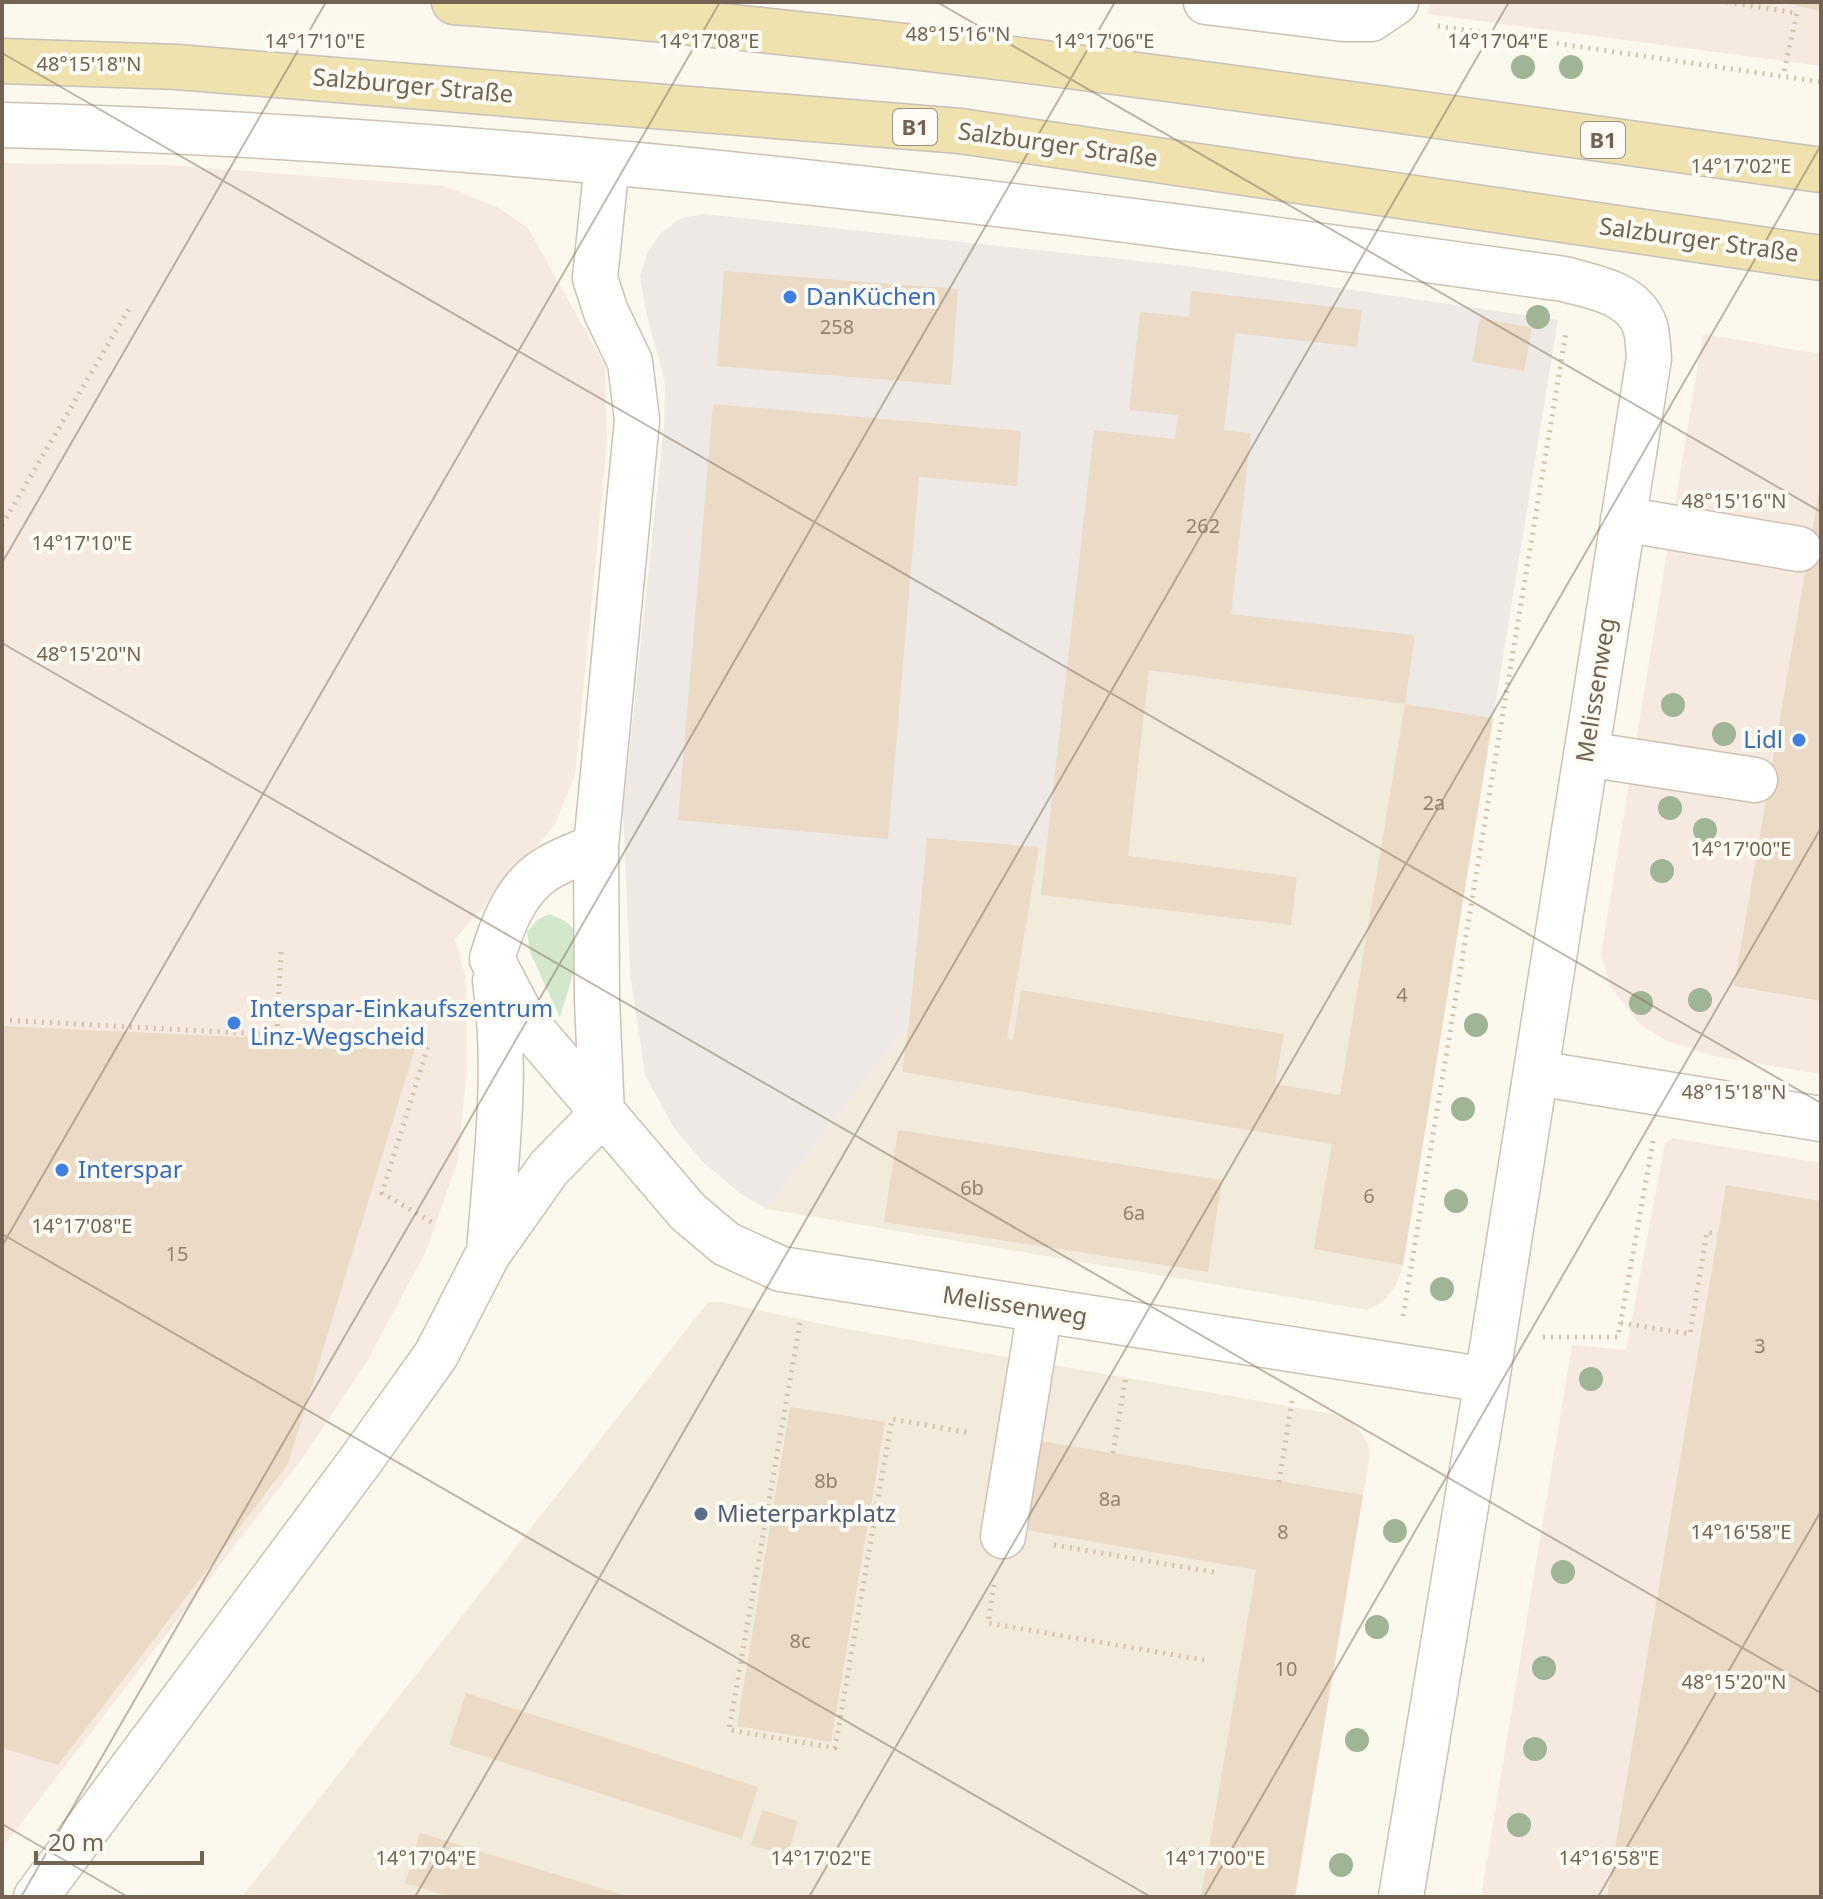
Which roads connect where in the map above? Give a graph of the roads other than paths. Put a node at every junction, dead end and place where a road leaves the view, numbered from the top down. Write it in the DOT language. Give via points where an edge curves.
graph roads {
  1 [pos="454,2"];
  2 [pos="1206,2"];
  3 [pos="1394,4"];
  4 [pos="2,61"];
  5 [pos="2,125"];
  6 [pos="607,163"];
  7 [pos="1821,170"];
  8 [pos="1821,258"];
  9 [pos="1623,519"];
  10 [pos="1799,549"];
  11 [pos="1586,754"];
  12 [pos="1755,780"];
  13 [pos="596,846"];
  14 [pos="492,959"];
  15 [pos="1536,1073"];
  16 [pos="602,1114"];
  17 [pos="1821,1119"];
  18 [pos="488,1254"];
  19 [pos="1040,1310"];
  20 [pos="1487,1380"];
  21 [pos="1003,1536"];
  22 [pos="36,1897"];
  23 [pos="1401,1897"];
  1 -- 7 [label="main road, B1" via="608,13 970,54"];
  2 -- 3 [label="street" via="1343,19 1371,19"];
  4 -- 8 [label="main road, Salzburger Straße / B1" via="177,67 960,131"];
  5 -- 6 [label="street" via="161,129"];
  6 -- 9 [label="street, Melissenweg" via="1028,206 1564,279 1611,292 1635,309 1645,326 1649,358"];
  6 -- 13 [label="street" via="595,278 630,362 637,420"];
  9 -- 10 [label="street"];
  9 -- 11 [label="street, Melissenweg"];
  11 -- 12 [label="street"];
  11 -- 15 [label="street, Melissenweg"];
  13 -- 14 [label="street" via="543,871 502,924"];
  13 -- 16 [label="street"];
  14 -- 16 [label="street, Melissenweg" via="523,1019"];
  14 -- 18 [label="street" via="500,1017 500,1102"];
  15 -- 17 [label="street"];
  15 -- 20 [label="street, Melissenweg"];
  16 -- 18 [label="street" via="549,1168"];
  16 -- 19 [label="street, Melissenweg" via="688,1212 726,1244 781,1269"];
  18 -- 22 [label="street" via="436,1355"];
  19 -- 20 [label="street, Melissenweg"];
  19 -- 21 [label="street"];
  20 -- 23 [label="street, Melissenweg"];
}
